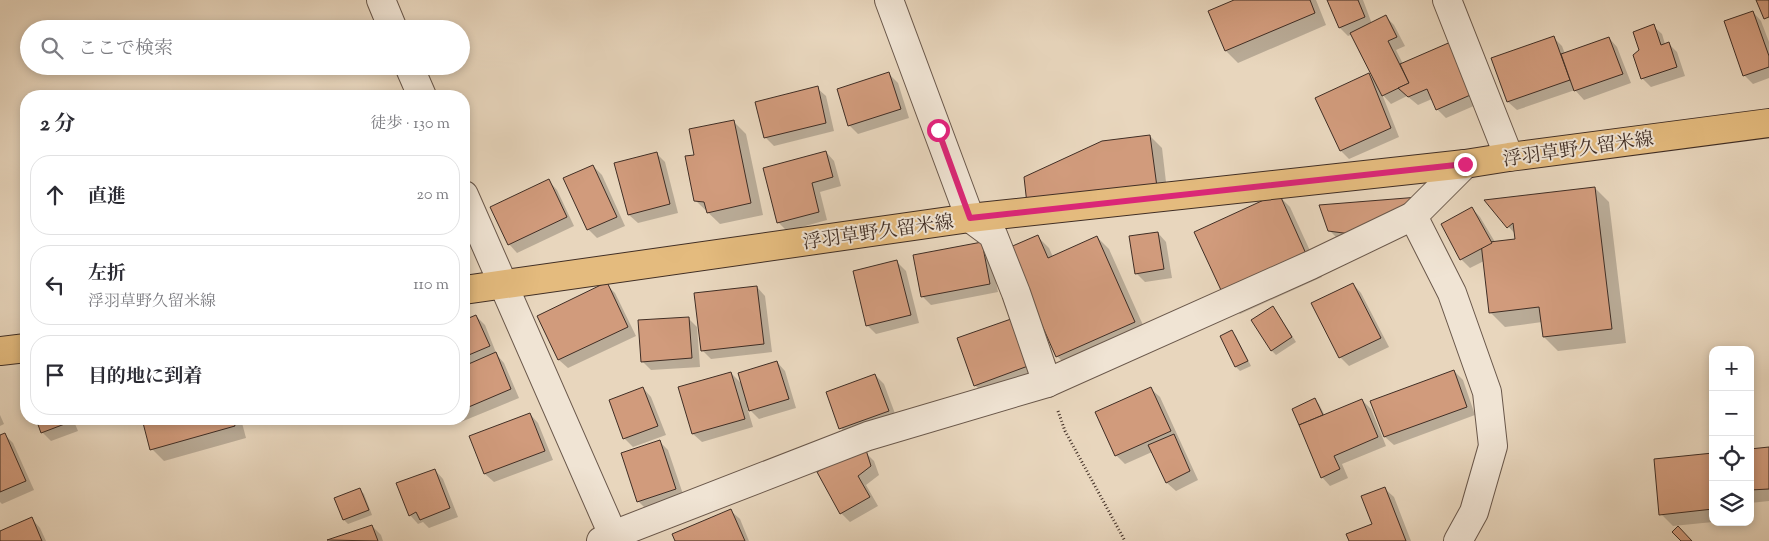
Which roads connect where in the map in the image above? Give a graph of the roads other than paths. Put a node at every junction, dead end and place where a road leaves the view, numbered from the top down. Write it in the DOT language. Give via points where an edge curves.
graph roads {
  1 [pos="381,0"];
  2 [pos="889,0"];
  3 [pos="1447,0"];
  4 [pos="389,20"];
  5 [pos="413,75"];
  6 [pos="419,90"];
  7 [pos="1769,123"];
  8 [pos="1509,157"];
  9 [pos="1465,164"];
  10 [pos="470,209"];
  11 [pos="1413,216"];
  12 [pos="970,218"];
  13 [pos="502,284"];
  14 [pos="470,289"];
  15 [pos="20,349"];
  16 [pos="0,351"];
  17 [pos="1047,383"];
  18 [pos="607,538"];
  19 [pos="1458,541"];
  1 -- 4 [label="street"];
  2 -- 12 [label="street"];
  3 -- 8 [label="street"];
  5 -- 6 [label="street"];
  7 -- 8 [label="main road, 浮羽草野久留米線"];
  8 -- 9 [label="main road, 浮羽草野久留米線"];
  9 -- 11 [label="street"];
  9 -- 12 [label="main road, 浮羽草野久留米線"];
  10 -- 13 [label="street"];
  11 -- 17 [label="street"];
  11 -- 19 [label="street" via="1452,293 1487,392 1493,446 1474,512"];
  12 -- 13 [label="main road, 浮羽草野久留米線"];
  12 -- 17 [label="street" via="993,235"];
  13 -- 14 [label="main road, 浮羽草野久留米線"];
  13 -- 18 [label="street"];
  15 -- 16 [label="main road"];
  17 -- 18 [label="street" via="868,436"];
}
